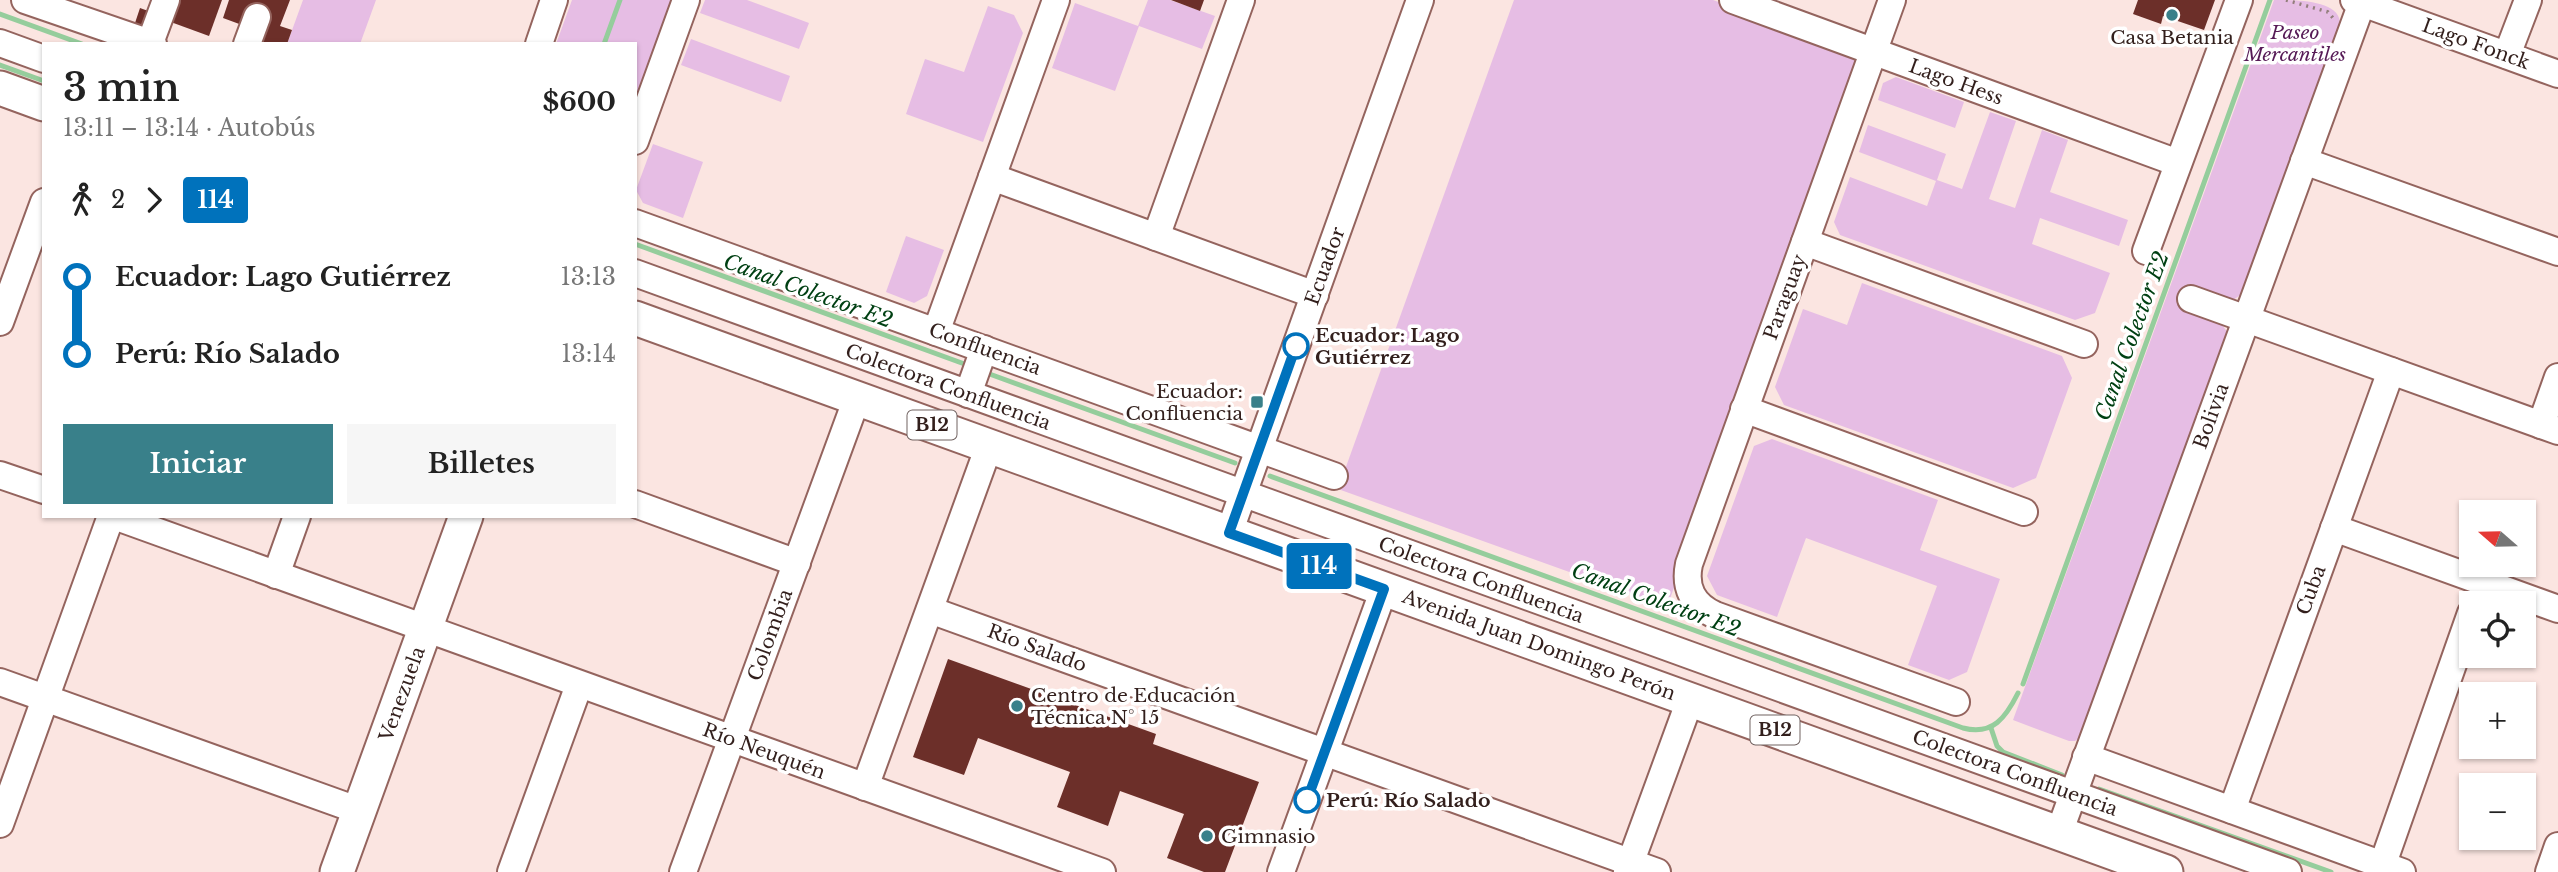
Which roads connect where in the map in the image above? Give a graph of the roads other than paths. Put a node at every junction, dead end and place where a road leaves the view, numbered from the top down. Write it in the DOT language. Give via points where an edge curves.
graph roads {
  1 [pos="26,0"];
  2 [pos="166,0"];
  3 [pos="554,0"];
  4 [pos="686,0"];
  5 [pos="1241,0"];
  6 [pos="1420,0"];
  7 [pos="1733,0"];
  8 [pos="1892,0"];
  9 [pos="2239,0"];
  10 [pos="2528,0"];
  11 [pos="2360,1"];
  12 [pos="1047,3"];
  13 [pos="86,10"];
  14 [pos="257,18"];
  15 [pos="150,42"];
  16 [pos="152,42"];
  17 [pos="248,42"];
  18 [pos="539,42"];
  19 [pos="0,43"];
  20 [pos="1873,52"];
  21 [pos="2507,55"];
  22 [pos="42,58"];
  23 [pos="2558,74"];
  24 [pos="0,88"];
  25 [pos="42,103"];
  26 [pos="637,135"];
  27 [pos="2304,161"];
  28 [pos="2178,163"];
  29 [pos="992,177"];
  30 [pos="42,207"];
  31 [pos="637,224"];
  32 [pos="1156,237"];
  33 [pos="1805,242"];
  34 [pos="2146,251"];
  35 [pos="2558,252"];
  36 [pos="637,274"];
  37 [pos="1314,295"];
  38 [pos="2191,299"];
  39 [pos="2246,318"];
  40 [pos="637,319"];
  41 [pos="0,322"];
  42 [pos="936,332"];
  43 [pos="2084,344"];
  44 [pos="984,349"];
  45 [pos="2390,371"];
  46 [pos="2558,377"];
  47 [pos="968,394"];
  48 [pos="857,398"];
  49 [pos="1744,410"];
  50 [pos="2549,428"];
  51 [pos="989,446"];
  52 [pos="1259,449"];
  53 [pos="0,474"];
  54 [pos="1334,476"];
  55 [pos="42,490"];
  56 [pos="1243,494"];
  57 [pos="637,505"];
  58 [pos="2024,512"];
  59 [pos="112,518"];
  60 [pos="119,518"];
  61 [pos="296,518"];
  62 [pos="465,518"];
  63 [pos="2334,528"];
  64 [pos="1229,533"];
  65 [pos="797,563"];
  66 [pos="276,575"];
  67 [pos="1384,589"];
  68 [pos="2474,591"];
  69 [pos="2536,605"];
  70 [pos="2558,609"];
  71 [pos="930,610"];
  72 [pos="425,630"];
  73 [pos="2459,650"];
  74 [pos="0,682"];
  75 [pos="579,685"];
  76 [pos="45,698"];
  77 [pos="1690,699"];
  78 [pos="1956,702"];
  79 [pos="732,740"];
  80 [pos="1325,752"];
  81 [pos="2086,757"];
  82 [pos="865,787"];
  83 [pos="2073,794"];
  84 [pos="2232,810"];
  85 [pos="360,811"];
  86 [pos="0,824"];
  87 [pos="2059,833"];
  88 [pos="2558,846"];
  89 [pos="2112,863"];
  90 [pos="1072,867"];
  91 [pos="1628,867"];
  92 [pos="2388,870"];
  93 [pos="337,872"];
  94 [pos="511,872"];
  95 [pos="683,872"];
  96 [pos="1102,872"];
  97 [pos="1281,872"];
  98 [pos="1657,872"];
  99 [pos="2166,872"];
  100 [pos="2288,872"];
  101 [pos="2549,872"];
  1 -- 13 [label="street"];
  2 -- 16 [label="street"];
  3 -- 18 [label="street"];
  4 -- 26 [label="street"];
  5 -- 32 [label="street"];
  6 -- 37 [label="street, Ecuador"];
  7 -- 20 [label="street, Lago Hess"];
  8 -- 20 [label="street, Paraguay"];
  9 -- 28 [label="street"];
  10 -- 21 [label="street"];
  11 -- 21 [label="street, Lago Fonck"];
  11 -- 27 [label="street, Bolivia"];
  12 -- 29 [label="street"];
  13 -- 15 [label="street"];
  14 -- 17 [label="street"];
  19 -- 22 [label="street"];
  20 -- 28 [label="street, Lago Hess"];
  20 -- 33 [label="street, Paraguay"];
  21 -- 23 [label="street, Lago Fonck"];
  24 -- 25 [label="main road"];
  27 -- 35 [label="street"];
  27 -- 39 [label="street, Bolivia"];
  28 -- 34 [label="street"];
  29 -- 32 [label="street"];
  29 -- 42 [label="street"];
  30 -- 41 [label="street"];
  31 -- 42 [label="street, Confluencia"];
  32 -- 37 [label="street"];
  33 -- 43 [label="street"];
  33 -- 49 [label="street, Paraguay"];
  36 -- 47 [label="street, Colectora Confluencia"];
  37 -- 52 [label="street, Ecuador"];
  38 -- 39 [label="street"];
  39 -- 45 [label="street"];
  39 -- 81 [label="street, Bolivia"];
  40 -- 48 [label="main road, Avenida Juan Domingo Perón / B12"];
  42 -- 44 [label="street, Confluencia"];
  44 -- 47 [label="street"];
  44 -- 52 [label="street, Confluencia"];
  45 -- 50 [label="street"];
  45 -- 63 [label="street, Cuba"];
  46 -- 50 [label="street"];
  47 -- 56 [label="street, Colectora Confluencia"];
  48 -- 51 [label="main road, Avenida Juan Domingo Perón / B12"];
  48 -- 65 [label="street, Colombia"];
  49 -- 58 [label="street"];
  49 -- 78 [label="street, Paraguay" via="1689,564 1691,596 1715,615"];
  51 -- 64 [label="main road, Avenida Juan Domingo Perón / B12"];
  51 -- 71 [label="street"];
  52 -- 54 [label="street, Confluencia"];
  52 -- 56 [label="street, Ecuador"];
  53 -- 55 [label="street"];
  56 -- 64 [label="street, Ecuador"];
  56 -- 83 [label="street, Colectora Confluencia"];
  57 -- 65 [label="street"];
  59 -- 76 [label="street"];
  60 -- 66 [label="street, Río Neuquén"];
  61 -- 66 [label="street"];
  62 -- 72 [label="main road, Venezuela"];
  63 -- 68 [label="street"];
  63 -- 84 [label="street, Cuba"];
  64 -- 67 [label="main road, Avenida Juan Domingo Perón / B12"];
  65 -- 79 [label="street, Colombia"];
  66 -- 72 [label="street, Río Neuquén"];
  67 -- 77 [label="main road, Avenida Juan Domingo Perón / B12"];
  67 -- 80 [label="street"];
  69 -- 70 [label="street"];
  71 -- 80 [label="street, Río Salado"];
  71 -- 82 [label="street"];
  72 -- 75 [label="street, Río Neuquén"];
  72 -- 85 [label="main road, Venezuela"];
  73 -- 92 [label="street"];
  74 -- 76 [label="street"];
  75 -- 79 [label="street, Río Neuquén"];
  75 -- 94 [label="street"];
  76 -- 85 [label="street"];
  76 -- 86 [label="street"];
  77 -- 87 [label="main road, Avenida Juan Domingo Perón / B12"];
  77 -- 91 [label="street"];
  79 -- 82 [label="street, Río Neuquén"];
  79 -- 95 [label="street, Colombia"];
  80 -- 91 [label="street, Río Salado"];
  80 -- 97 [label="street"];
  81 -- 83 [label="street, Bolivia"];
  81 -- 84 [label="street"];
  82 -- 90 [label="street, Río Neuquén"];
  83 -- 87 [label="street, Bolivia"];
  83 -- 100 [label="street, Colectora Confluencia"];
  84 -- 92 [label="street"];
  85 -- 93 [label="main road, Venezuela"];
  87 -- 89 [label="main road, Avenida Juan Domingo Perón / B12"];
  88 -- 101 [label="street"];
  89 -- 99 [label="main road, Avenida Juan Domingo Perón / B12"];
  90 -- 96 [label="street, Río Neuquén"];
  91 -- 98 [label="street, Río Salado"];
}
